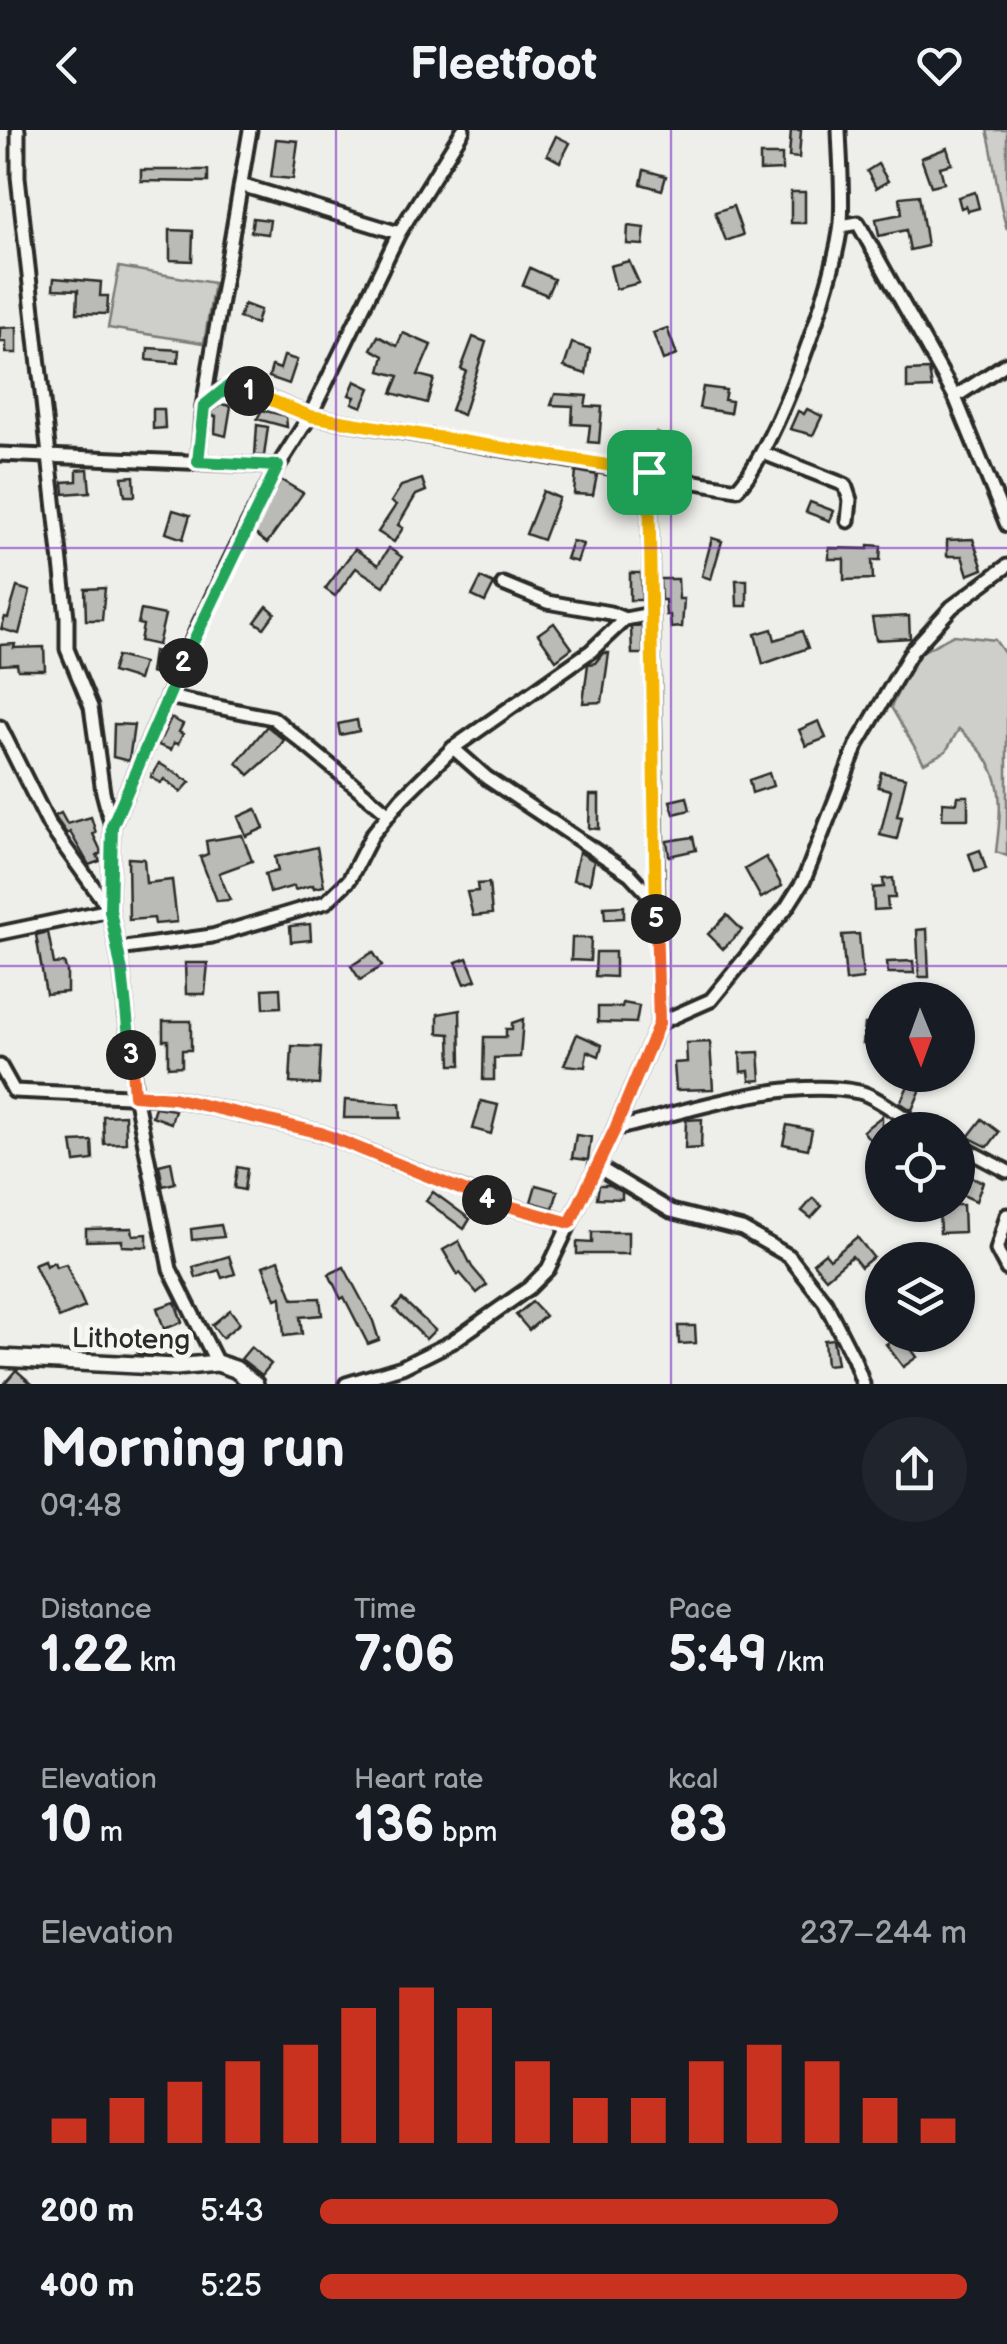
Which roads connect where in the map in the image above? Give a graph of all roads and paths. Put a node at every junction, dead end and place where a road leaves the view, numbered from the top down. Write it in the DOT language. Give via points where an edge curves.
graph roads {
  1 [pos="18,130"];
  2 [pos="250,130"];
  3 [pos="463,130"];
  4 [pos="839,130"];
  5 [pos="240,185"];
  6 [pos="841,226"];
  7 [pos="399,233"];
  8 [pos="1007,363"];
  9 [pos="955,398"];
  10 [pos="204,406"];
  11 [pos="310,416"];
  12 [pos="763,453"];
  13 [pos="0,454"];
  14 [pos="50,457"];
  15 [pos="198,462"];
  16 [pos="278,466"];
  17 [pos="649,472"];
  18 [pos="848,521"];
  19 [pos="1007,525"];
  20 [pos="1007,566"];
  21 [pos="502,584"];
  22 [pos="651,614"];
  23 [pos="625,619"];
  24 [pos="168,697"];
  25 [pos="0,727"];
  26 [pos="453,748"];
  27 [pos="389,814"];
  28 [pos="112,826"];
  29 [pos="655,901"];
  30 [pos="110,910"];
  31 [pos="0,932"];
  32 [pos="118,948"];
  33 [pos="659,1023"];
  34 [pos="0,1066"];
  35 [pos="134,1095"];
  36 [pos="893,1112"];
  37 [pos="615,1129"];
  38 [pos="975,1154"];
  39 [pos="596,1166"];
  40 [pos="1007,1171"];
  41 [pos="1007,1215"];
  42 [pos="570,1223"];
  43 [pos="1007,1269"];
  44 [pos="0,1358"];
  45 [pos="217,1363"];
  46 [pos="254,1384"];
  47 [pos="346,1384"];
  48 [pos="863,1384"];
  1 -- 14 [label="street"];
  2 -- 5 [label="street"];
  3 -- 7 [label="street"];
  4 -- 6 [label="street"];
  5 -- 7 [label="street"];
  5 -- 10 [label="street"];
  6 -- 9 [label="street" via="858,223"];
  6 -- 12 [label="street" via="816,324"];
  7 -- 11 [label="street"];
  8 -- 9 [label="street"];
  9 -- 19 [label="street"];
  10 -- 11 [label="street" via="238,386"];
  10 -- 15 [label="street"];
  11 -- 16 [label="street"];
  11 -- 17 [label="street"];
  12 -- 17 [label="street" via="736,489"];
  12 -- 18 [label="street" via="845,484"];
  13 -- 14 [label="street"];
  14 -- 15 [label="street"];
  14 -- 28 [label="street" via="67,649 91,708"];
  15 -- 16 [label="street"];
  16 -- 24 [label="street"];
  17 -- 22 [label="street"];
  20 -- 33 [label="street" via="952,607 912,651 857,745 788,907 711,1000"];
  21 -- 23 [label="street"];
  22 -- 23 [label="street"];
  22 -- 29 [label="street"];
  23 -- 26 [label="street"];
  24 -- 27 [label="street" via="273,718"];
  24 -- 28 [label="street"];
  25 -- 30 [label="street" via="50,825"];
  26 -- 27 [label="street"];
  26 -- 29 [label="street" via="499,787 630,874"];
  27 -- 32 [label="street" via="349,880 326,902 212,936"];
  28 -- 30 [label="street"];
  29 -- 33 [label="street"];
  30 -- 31 [label="street"];
  30 -- 32 [label="street"];
  32 -- 35 [label="street"];
  33 -- 37 [label="street"];
  34 -- 35 [label="street" via="14,1090"];
  35 -- 42 [label="street" via="321,1133 488,1200"];
  35 -- 45 [label="street" via="170,1269"];
  36 -- 37 [label="street" via="862,1092 810,1090 738,1098"];
  37 -- 39 [label="street"];
  38 -- 40 [label="street"];
  39 -- 42 [label="street"];
  39 -- 48 [label="street" via="671,1211 742,1229 789,1256 825,1302"];
  41 -- 43 [label="street" via="997,1250"];
  42 -- 47 [label="street" via="548,1269 529,1288 452,1342"];
  44 -- 45 [label="main road, Lithoteng"];
  45 -- 46 [label="main road, Lithoteng"];
}
